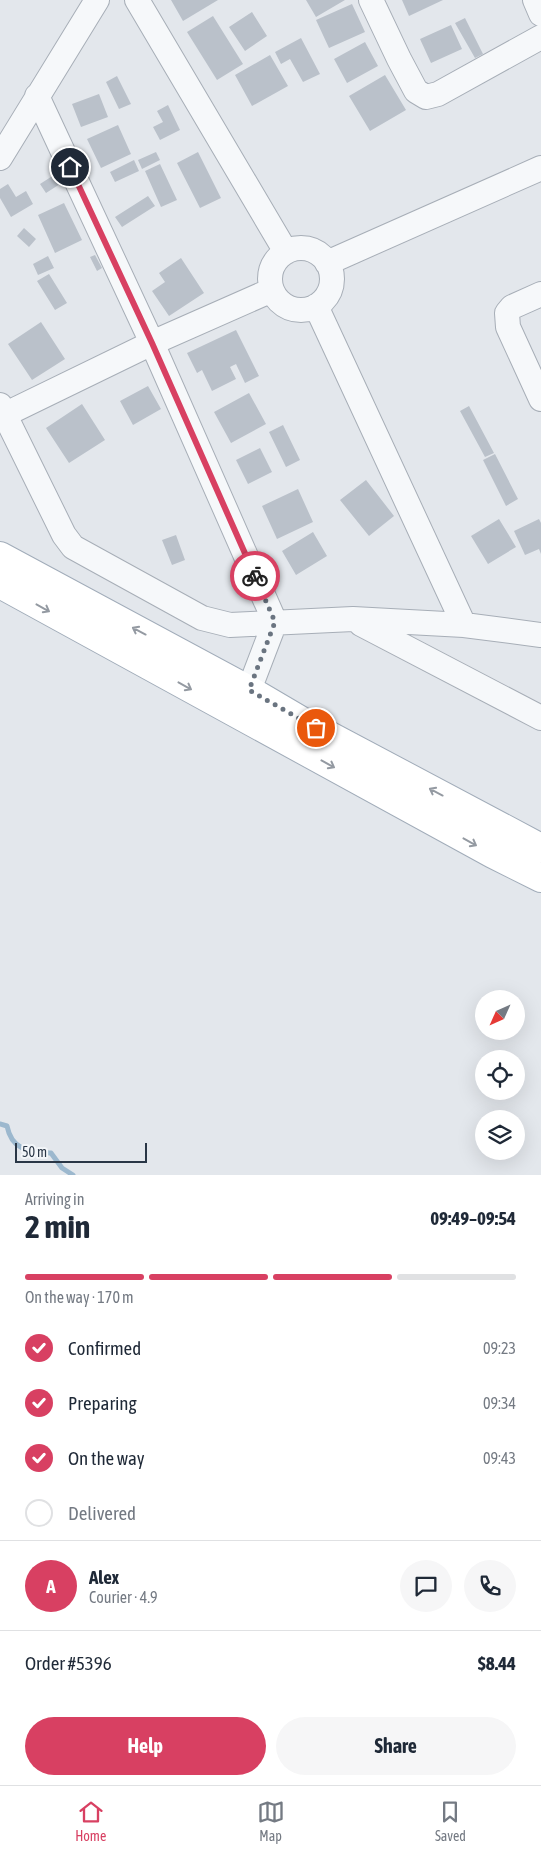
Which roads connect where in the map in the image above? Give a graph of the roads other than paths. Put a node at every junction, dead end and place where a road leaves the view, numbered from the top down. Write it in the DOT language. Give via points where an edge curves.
graph roads {
  1 [pos="97,0"];
  2 [pos="137,0"];
  3 [pos="371,0"];
  4 [pos="535,0"];
  5 [pos="541,14"];
  6 [pos="541,37"];
  7 [pos="37,96"];
  8 [pos="0,158"];
  9 [pos="541,168"];
  10 [pos="286,252"];
  11 [pos="327,263"];
  12 [pos="272,290"];
  13 [pos="541,294"];
  14 [pos="316,306"];
  15 [pos="152,343"];
  16 [pos="541,399"];
  17 [pos="2,410"];
  18 [pos="0,556"];
  19 [pos="0,584"];
  20 [pos="353,619"];
  21 [pos="275,622"];
  22 [pos="464,625"];
  23 [pos="541,634"];
  24 [pos="249,690"];
  25 [pos="541,718"];
  26 [pos="541,848"];
  27 [pos="541,878"];
  1 -- 7 [label="street"];
  2 -- 10 [label="street"];
  3 -- 6 [label="street" via="416,91 426,96 438,94"];
  4 -- 5 [label="street"];
  7 -- 8 [label="street"];
  7 -- 15 [label="street"];
  9 -- 11 [label="street"];
  10 -- 11 [label="street" via="304,248 321,256"];
  10 -- 12 [label="street" via="279,257 270,273"];
  11 -- 14 [label="street" via="332,282 324,300"];
  12 -- 14 [label="street" via="286,306 296,310"];
  12 -- 15 [label="street"];
  13 -- 16 [label="street" via="506,313 508,327"];
  14 -- 22 [label="street"];
  15 -- 17 [label="street"];
  15 -- 21 [label="street"];
  17 -- 21 [label="street" via="73,547 202,618 230,625"];
  24 -- 18 [label="main road, one-way"];
  19 -- 27 [label="main road, one-way"];
  20 -- 21 [label="street"];
  20 -- 22 [label="street"];
  20 -- 25 [label="street"];
  21 -- 24 [label="street"];
  22 -- 23 [label="street"];
  26 -- 24 [label="main road, one-way"];
}
